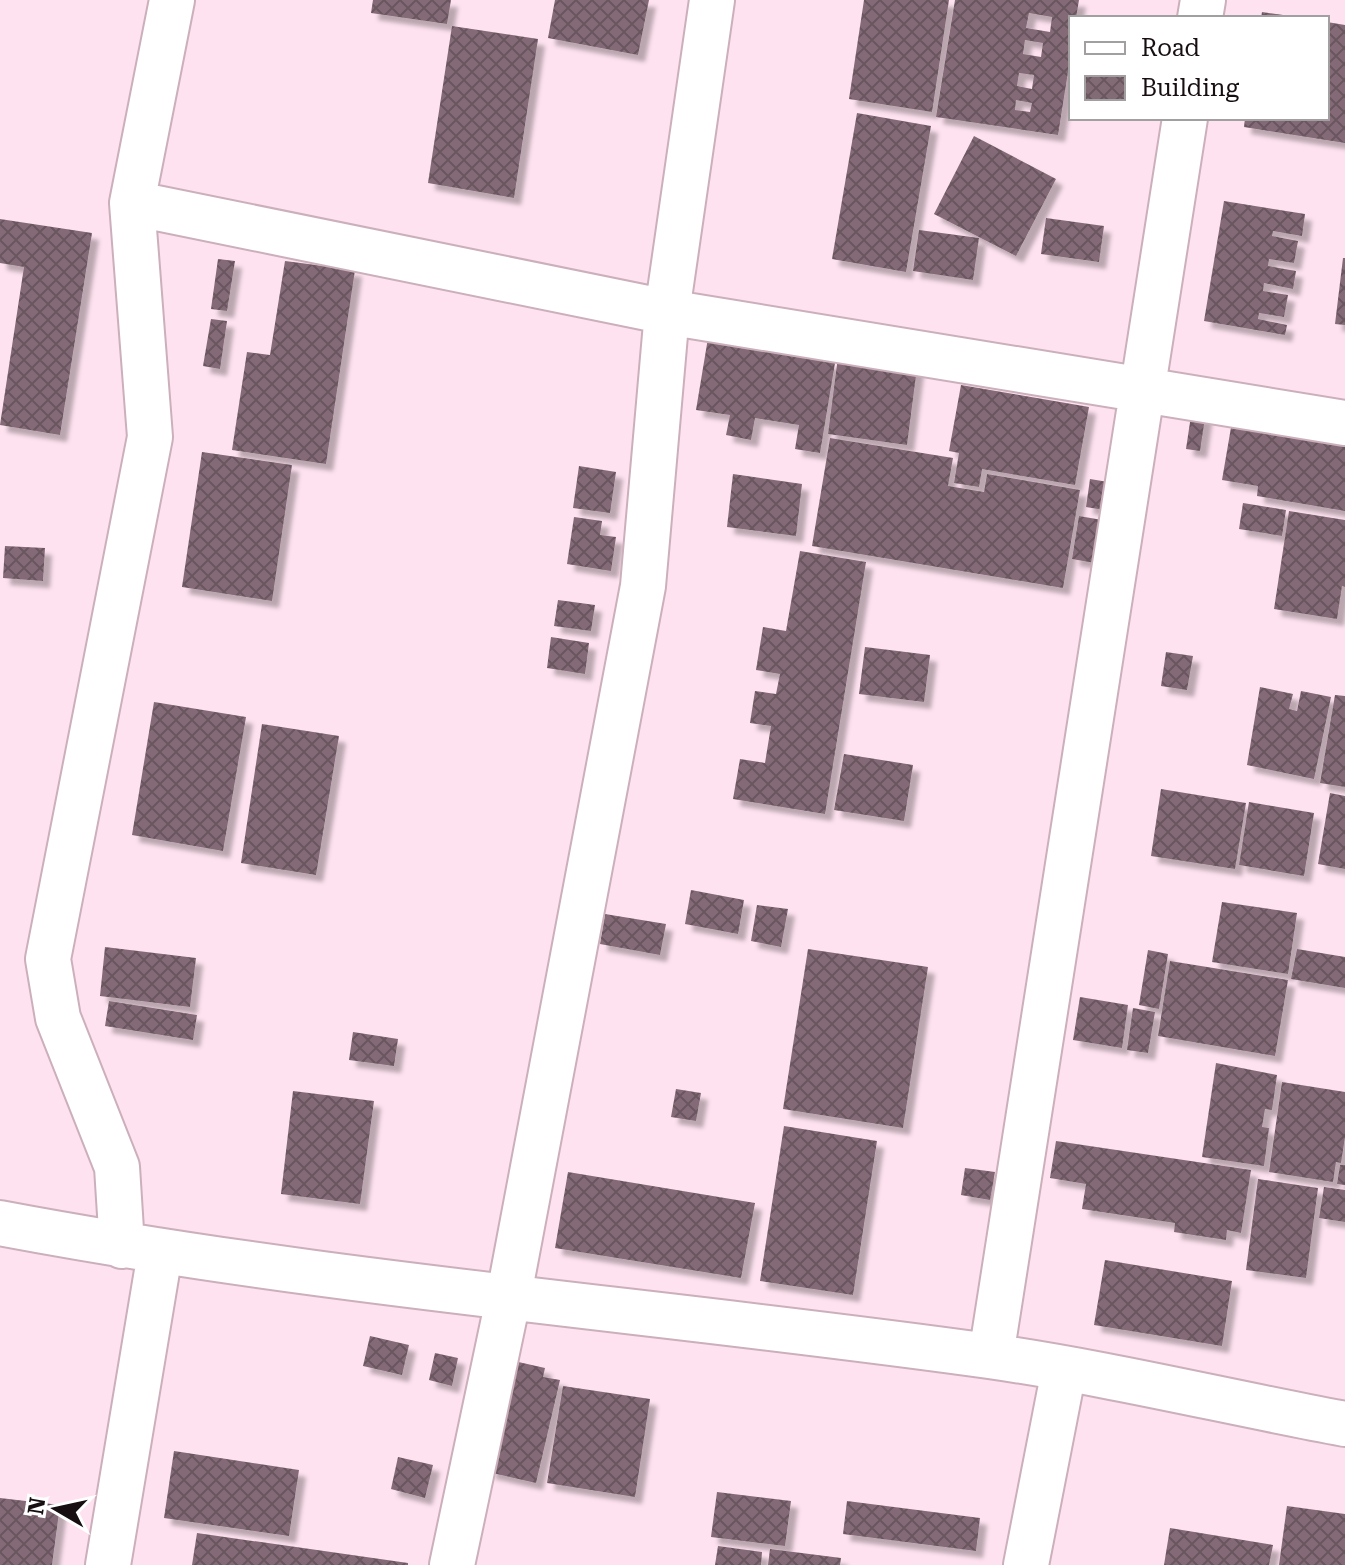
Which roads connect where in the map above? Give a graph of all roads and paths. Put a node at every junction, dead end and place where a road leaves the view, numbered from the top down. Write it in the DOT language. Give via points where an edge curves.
graph roads {
  1 [pos="172,0"];
  2 [pos="712,0"];
  3 [pos="1185,120"];
  4 [pos="132,203"];
  5 [pos="667,312"];
  6 [pos="1143,392"];
  7 [pos="1345,423"];
  8 [pos="0,1223"];
  9 [pos="141,1249"];
  10 [pos="508,1300"];
  11 [pos="991,1356"];
  12 [pos="1064,1370"];
  13 [pos="1345,1424"];
  14 [pos="108,1565"];
  15 [pos="452,1565"];
  16 [pos="1026,1565"];
  1 -- 4 [label="street"];
  2 -- 5 [label="street"];
  3 -- 6 [label="street"];
  4 -- 5 [label="street"];
  4 -- 9 [label="street" via="150,437 48,959 58,1018 117,1167"];
  5 -- 6 [label="street"];
  5 -- 10 [label="street" via="643,586"];
  6 -- 7 [label="street"];
  6 -- 11 [label="street"];
  8 -- 9 [label="street"];
  9 -- 10 [label="street"];
  9 -- 14 [label="street"];
  10 -- 11 [label="street"];
  10 -- 15 [label="street"];
  11 -- 12 [label="street"];
  12 -- 13 [label="street"];
  12 -- 16 [label="street"];
}
